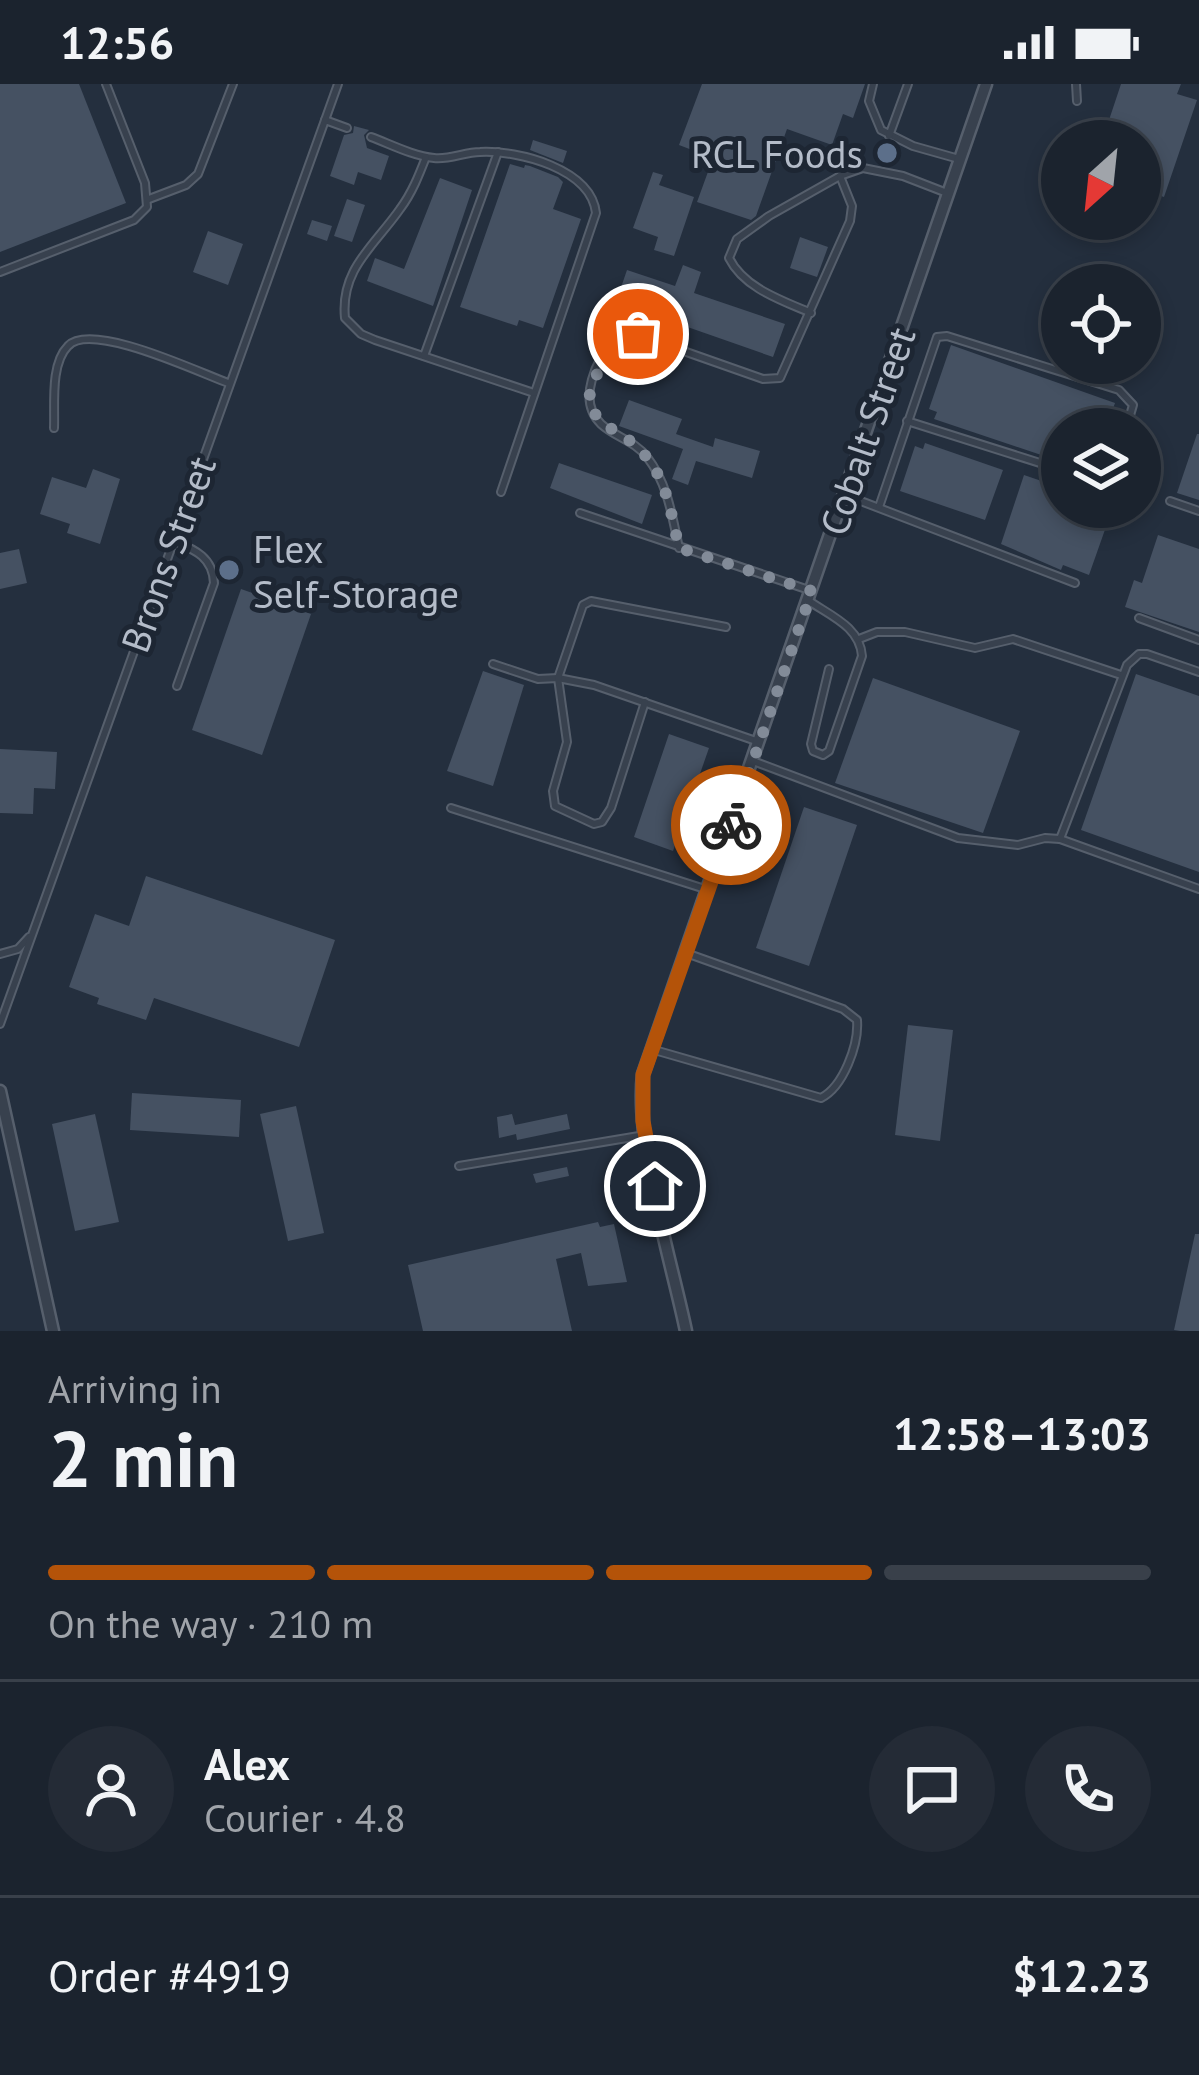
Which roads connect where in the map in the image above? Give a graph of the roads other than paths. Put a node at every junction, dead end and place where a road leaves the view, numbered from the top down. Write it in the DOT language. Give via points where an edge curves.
graph roads {
  1 [pos="106,84"];
  2 [pos="233,84"];
  3 [pos="338,84"];
  4 [pos="873,84"];
  5 [pos="908,84"];
  6 [pos="986,84"];
  7 [pos="1076,84"];
  8 [pos="1077,101"];
  9 [pos="325,120"];
  10 [pos="347,128"];
  11 [pos="889,136"];
  12 [pos="371,137"];
  13 [pos="498,152"];
  14 [pos="426,157"];
  15 [pos="959,159"];
  16 [pos="840,176"];
  17 [pos="947,193"];
  18 [pos="148,200"];
  19 [pos="0,272"];
  20 [pos="811,313"];
  21 [pos="424,356"];
  22 [pos="228,383"];
  23 [pos="534,393"];
  24 [pos="1132,408"];
  25 [pos="907,421"];
  26 [pos="53,428"];
  27 [pos="1041,463"];
  28 [pos="501,492"];
  29 [pos="845,495"];
  30 [pos="1170,501"];
  31 [pos="879,507"];
  32 [pos="1199,511"];
  33 [pos="580,513"];
  34 [pos="174,541"];
  35 [pos="679,548"];
  36 [pos="1076,583"];
  37 [pos="811,596"];
  38 [pos="1139,618"];
  39 [pos="725,627"];
  40 [pos="859,639"];
  41 [pos="1199,640"];
  42 [pos="493,664"];
  43 [pos="829,669"];
  44 [pos="1199,672"];
  45 [pos="1121,675"];
  46 [pos="558,678"];
  47 [pos="177,686"];
  48 [pos="645,702"];
  49 [pos="759,742"];
  50 [pos="753,761"];
  51 [pos="451,808"];
  52 [pos="1060,839"];
  53 [pos="1199,889"];
  54 [pos="708,890"];
  55 [pos="32,934"];
  56 [pos="686,953"];
  57 [pos="0,954"];
  58 [pos="0,1024"];
  59 [pos="651,1049"];
  60 [pos="1,1100"];
  61 [pos="645,1135"];
  62 [pos="459,1166"];
  63 [pos="53,1331"];
  64 [pos="686,1331"];
  1 -- 18 [label="lane"];
  2 -- 18 [label="lane" via="198,174"];
  3 -- 9 [label="lane, Brons Street"];
  4 -- 11 [label="lane" via="871,110"];
  5 -- 11 [label="lane"];
  6 -- 15 [label="street, Cobalt Street"];
  7 -- 8 [label="lane"];
  9 -- 10 [label="lane"];
  9 -- 22 [label="lane, Brons Street"];
  11 -- 15 [label="lane"];
  12 -- 14 [label="lane"];
  13 -- 14 [label="lane"];
  13 -- 21 [label="lane"];
  13 -- 23 [label="lane" via="575,178 594,198 596,213"];
  14 -- 21 [label="lane" via="400,210 356,263 344,301 345,318 361,334"];
  15 -- 17 [label="street, Cobalt Street"];
  16 -- 17 [label="lane" via="863,168"];
  16 -- 20 [label="lane" via="850,221"];
  16 -- 20 [label="lane" via="737,238 729,258 749,281"];
  17 -- 29 [label="street, Cobalt Street"];
  18 -- 19 [label="lane" via="134,220"];
  20 -- 35 [label="lane" via="774,380 638,334 606,348 589,389 592,413 656,469"];
  21 -- 23 [label="lane"];
  22 -- 26 [label="lane" via="83,338 65,348 58,365"];
  22 -- 34 [label="lane, Brons Street"];
  23 -- 28 [label="lane"];
  24 -- 25 [label="lane" via="1118,391 943,335 934,340"];
  25 -- 27 [label="lane"];
  25 -- 31 [label="lane"];
  29 -- 31 [label="lane"];
  29 -- 37 [label="street, Cobalt Street"];
  30 -- 32 [label="lane"];
  31 -- 36 [label="lane"];
  33 -- 35 [label="lane"];
  34 -- 47 [label="lane" via="214,568"];
  34 -- 55 [label="lane, Brons Street"];
  35 -- 37 [label="lane"];
  37 -- 40 [label="lane"];
  37 -- 49 [label="street, Cobalt Street"];
  38 -- 41 [label="lane"];
  39 -- 46 [label="lane" via="592,601 576,617"];
  40 -- 43 [label="lane" via="862,656 823,755 811,744"];
  40 -- 45 [label="lane" via="904,632 975,648 1013,639"];
  42 -- 46 [label="lane" via="538,680"];
  44 -- 45 [label="lane" via="1147,654"];
  45 -- 52 [label="lane"];
  46 -- 48 [label="lane"];
  46 -- 48 [label="lane" via="567,742 554,803 594,824 611,808"];
  48 -- 49 [label="lane"];
  49 -- 50 [label="street, Cobalt Street"];
  50 -- 52 [label="lane" via="958,838 1018,845"];
  50 -- 54 [label="street, Cobalt Street"];
  51 -- 54 [label="lane"];
  52 -- 53 [label="lane"];
  54 -- 56 [label="street, Cobalt Street"];
  55 -- 57 [label="lane"];
  55 -- 58 [label="lane, Brons Street"];
  56 -- 59 [label="street, Cobalt Street"];
  56 -- 59 [label="lane" via="843,1009 857,1020 854,1043 837,1085 811,1098"];
  59 -- 61 [label="street, Cobalt Street" via="641,1094"];
  60 -- 63 [label="street"];
  61 -- 62 [label="lane"];
  61 -- 64 [label="street, Cobalt Street"];
}
